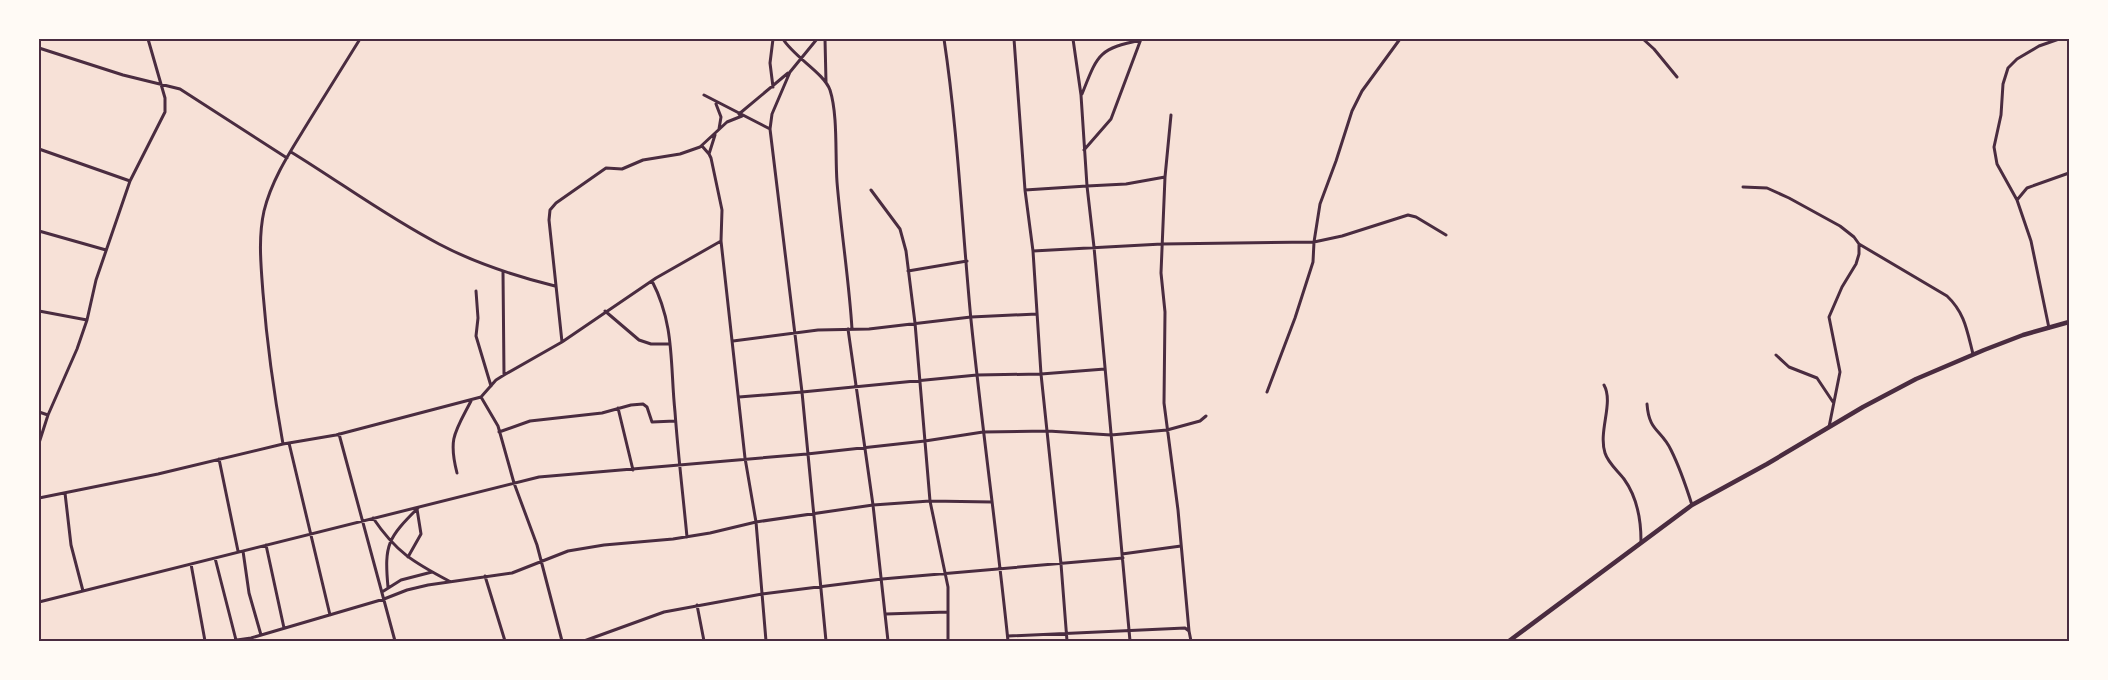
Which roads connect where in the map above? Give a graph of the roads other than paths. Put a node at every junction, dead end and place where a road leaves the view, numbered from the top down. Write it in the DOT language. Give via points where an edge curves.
graph roads {
  1 [pos="148,39"];
  2 [pos="360,39"];
  3 [pos="773,39"];
  4 [pos="783,39"];
  5 [pos="817,39"];
  6 [pos="825,39"];
  7 [pos="944,39"];
  8 [pos="1014,39"];
  9 [pos="1073,39"];
  10 [pos="1141,39"];
  11 [pos="1400,39"];
  12 [pos="1642,39"];
  13 [pos="2059,39"];
  14 [pos="39,48"];
  15 [pos="801,59"];
  16 [pos="790,72"];
  17 [pos="1677,77"];
  18 [pos="826,82"];
  19 [pos="160,85"];
  20 [pos="773,87"];
  21 [pos="704,95"];
  22 [pos="1081,95"];
  23 [pos="716,102"];
  24 [pos="740,115"];
  25 [pos="1170,115"];
  26 [pos="770,129"];
  27 [pos="719,130"];
  28 [pos="715,134"];
  29 [pos="702,146"];
  30 [pos="39,149"];
  31 [pos="1084,150"];
  32 [pos="291,151"];
  33 [pos="710,154"];
  34 [pos="286,158"];
  35 [pos="2069,173"];
  36 [pos="1165,177"];
  37 [pos="130,181"];
  38 [pos="1087,186"];
  39 [pos="1743,187"];
  40 [pos="871,190"];
  41 [pos="1025,190"];
  42 [pos="2017,200"];
  43 [pos="39,231"];
  44 [pos="1446,235"];
  45 [pos="721,241"];
  46 [pos="1314,242"];
  47 [pos="1162,244"];
  48 [pos="1859,244"];
  49 [pos="1094,247"];
  50 [pos="106,250"];
  51 [pos="1033,250"];
  52 [pos="967,261"];
  53 [pos="908,271"];
  54 [pos="503,272"];
  55 [pos="652,281"];
  56 [pos="555,286"];
  57 [pos="476,291"];
  58 [pos="39,311"];
  59 [pos="605,311"];
  60 [pos="1037,314"];
  61 [pos="971,317"];
  62 [pos="87,320"];
  63 [pos="2069,322"];
  64 [pos="915,323"];
  65 [pos="2049,328"];
  66 [pos="850,329"];
  67 [pos="795,333"];
  68 [pos="733,341"];
  69 [pos="562,342"];
  70 [pos="670,344"];
  71 [pos="1973,354"];
  72 [pos="1776,355"];
  73 [pos="1105,369"];
  74 [pos="1041,374"];
  75 [pos="504,375"];
  76 [pos="977,375"];
  77 [pos="918,379"];
  78 [pos="1604,385"];
  79 [pos="491,386"];
  80 [pos="855,387"];
  81 [pos="802,392"];
  82 [pos="1267,392"];
  83 [pos="739,396"];
  84 [pos="481,397"];
  85 [pos="471,400"];
  86 [pos="1833,402"];
  87 [pos="1647,404"];
  88 [pos="618,408"];
  89 [pos="39,412"];
  90 [pos="48,415"];
  91 [pos="1206,416"];
  92 [pos="675,421"];
  93 [pos="1829,427"];
  94 [pos="1167,430"];
  95 [pos="1048,431"];
  96 [pos="499,432"];
  97 [pos="983,432"];
  98 [pos="339,434"];
  99 [pos="1111,435"];
  100 [pos="925,441"];
  101 [pos="39,443"];
  102 [pos="289,443"];
  103 [pos="283,444"];
  104 [pos="864,448"];
  105 [pos="807,454"];
  106 [pos="745,458"];
  107 [pos="219,459"];
  108 [pos="680,465"];
  109 [pos="633,470"];
  110 [pos="457,474"];
  111 [pos="514,483"];
  112 [pos="65,493"];
  113 [pos="39,498"];
  114 [pos="930,501"];
  115 [pos="992,502"];
  116 [pos="873,505"];
  117 [pos="1692,505"];
  118 [pos="418,508"];
  119 [pos="814,513"];
  120 [pos="373,518"];
  121 [pos="363,520"];
  122 [pos="756,522"];
  123 [pos="310,534"];
  124 [pos="687,537"];
  125 [pos="1641,541"];
  126 [pos="390,542"];
  127 [pos="266,545"];
  128 [pos="1181,546"];
  129 [pos="240,551"];
  130 [pos="1123,556"];
  131 [pos="408,557"];
  132 [pos="215,558"];
  133 [pos="540,562"];
  134 [pos="191,564"];
  135 [pos="1061,564"];
  136 [pos="1002,569"];
  137 [pos="432,572"];
  138 [pos="944,574"];
  139 [pos="485,576"];
  140 [pos="882,579"];
  141 [pos="450,581"];
  142 [pos="388,587"];
  143 [pos="821,587"];
  144 [pos="83,591"];
  145 [pos="382,592"];
  146 [pos="762,594"];
  147 [pos="384,599"];
  148 [pos="39,603"];
  149 [pos="697,605"];
  150 [pos="947,612"];
  151 [pos="885,614"];
  152 [pos="330,615"];
  153 [pos="284,628"];
  154 [pos="1129,629"];
  155 [pos="1189,631"];
  156 [pos="261,634"];
  157 [pos="1066,634"];
  158 [pos="1008,639"];
  159 [pos="236,640"];
  160 [pos="205,641"];
  161 [pos="230,641"];
  162 [pos="395,641"];
  163 [pos="505,641"];
  164 [pos="562,641"];
  165 [pos="584,641"];
  166 [pos="704,641"];
  167 [pos="766,641"];
  168 [pos="826,641"];
  169 [pos="888,641"];
  170 [pos="948,641"];
  171 [pos="1067,641"];
  172 [pos="1130,641"];
  173 [pos="1191,641"];
  174 [pos="1509,641"];
  1 -- 19 [label="street"];
  2 -- 32 [label="street"];
  3 -- 20 [label="street"];
  4 -- 15 [label="street"];
  5 -- 15 [label="street"];
  6 -- 18 [label="street"];
  7 -- 52 [label="street"];
  8 -- 41 [label="street"];
  9 -- 22 [label="street"];
  10 -- 22 [label="street" via="1103,51"];
  10 -- 31 [label="street" via="1111,119"];
  11 -- 46 [label="street" via="1352,111 1320,204"];
  12 -- 17 [label="street"];
  13 -- 42 [label="street" via="2017,59 2005,73 1994,155"];
  14 -- 19 [label="street"];
  15 -- 16 [label="street"];
  15 -- 18 [label="street"];
  16 -- 20 [label="street"];
  16 -- 26 [label="street" via="772,114"];
  18 -- 66 [label="street" via="833,107"];
  19 -- 34 [label="street" via="186,93"];
  19 -- 37 [label="street" via="165,112"];
  20 -- 24 [label="street"];
  21 -- 23 [label="street"];
  22 -- 31 [label="street"];
  23 -- 24 [label="street"];
  23 -- 27 [label="street" via="721,117"];
  24 -- 26 [label="street"];
  24 -- 27 [label="street"];
  25 -- 36 [label="street"];
  26 -- 67 [label="street"];
  27 -- 28 [label="street"];
  28 -- 29 [label="street"];
  28 -- 33 [label="street"];
  29 -- 33 [label="street"];
  29 -- 56 [label="street" via="644,160 622,170 606,168 556,203 549,220"];
  30 -- 37 [label="street"];
  31 -- 38 [label="street"];
  32 -- 34 [label="street"];
  32 -- 54 [label="street" via="432,240"];
  33 -- 45 [label="street" via="722,210"];
  34 -- 103 [label="street" via="264,211 260,262"];
  35 -- 42 [label="street" via="2027,188"];
  36 -- 38 [label="street"];
  36 -- 47 [label="street"];
  37 -- 50 [label="street"];
  38 -- 41 [label="street"];
  38 -- 49 [label="street"];
  39 -- 48 [label="street" via="1767,188 1789,198 1840,226"];
  40 -- 53 [label="street" via="900,229"];
  41 -- 51 [label="street"];
  42 -- 65 [label="street" via="2031,241"];
  43 -- 50 [label="street"];
  44 -- 46 [label="street" via="1408,215"];
  45 -- 55 [label="street"];
  45 -- 68 [label="street"];
  46 -- 47 [label="street"];
  46 -- 82 [label="street" via="1313,262"];
  47 -- 49 [label="street"];
  47 -- 94 [label="street"];
  48 -- 71 [label="street" via="1947,296 1961,313"];
  48 -- 86 [label="street" via="1856,264 1829,317 1840,372"];
  49 -- 51 [label="street"];
  49 -- 73 [label="street"];
  50 -- 62 [label="street"];
  51 -- 60 [label="street"];
  52 -- 53 [label="street"];
  52 -- 61 [label="street"];
  53 -- 64 [label="street"];
  54 -- 56 [label="street"];
  54 -- 75 [label="street"];
  55 -- 59 [label="street"];
  55 -- 70 [label="street" via="667,315"];
  56 -- 69 [label="street"];
  57 -- 79 [label="street" via="476,336"];
  58 -- 62 [label="street"];
  59 -- 69 [label="street"];
  59 -- 70 [label="street" via="639,340"];
  60 -- 61 [label="street"];
  60 -- 74 [label="street"];
  61 -- 64 [label="street"];
  61 -- 76 [label="street"];
  62 -- 90 [label="street"];
  63 -- 65 [label="main road"];
  64 -- 66 [label="street"];
  64 -- 77 [label="street"];
  65 -- 71 [label="main road"];
  66 -- 67 [label="street"];
  66 -- 80 [label="street"];
  67 -- 68 [label="street"];
  67 -- 81 [label="street"];
  68 -- 83 [label="street"];
  69 -- 75 [label="street"];
  70 -- 92 [label="street"];
  71 -- 93 [label="main road" via="1916,379"];
  72 -- 86 [label="street" via="1790,367 1817,378"];
  73 -- 74 [label="street"];
  73 -- 99 [label="street"];
  74 -- 76 [label="street"];
  74 -- 95 [label="street"];
  75 -- 79 [label="street"];
  76 -- 77 [label="street"];
  76 -- 97 [label="street"];
  77 -- 80 [label="street"];
  77 -- 100 [label="street"];
  78 -- 125 [label="street" via="1608,397 1605,455 1633,493"];
  79 -- 84 [label="street"];
  80 -- 81 [label="street"];
  80 -- 104 [label="street"];
  81 -- 83 [label="street"];
  81 -- 105 [label="street"];
  83 -- 106 [label="street"];
  84 -- 85 [label="street"];
  84 -- 96 [label="street"];
  85 -- 98 [label="street"];
  85 -- 110 [label="street" via="451,448"];
  86 -- 93 [label="street"];
  87 -- 117 [label="street" via="1650,424 1671,449"];
  88 -- 92 [label="street" via="643,404 652,422"];
  88 -- 96 [label="street" via="530,421"];
  88 -- 109 [label="street"];
  89 -- 90 [label="street"];
  90 -- 101 [label="street"];
  91 -- 94 [label="street" via="1200,422"];
  92 -- 108 [label="street"];
  93 -- 117 [label="main road"];
  94 -- 99 [label="street"];
  94 -- 128 [label="street"];
  95 -- 97 [label="street"];
  95 -- 99 [label="street"];
  95 -- 135 [label="street"];
  96 -- 111 [label="street"];
  97 -- 100 [label="street"];
  97 -- 115 [label="street"];
  98 -- 102 [label="street"];
  98 -- 121 [label="street"];
  99 -- 130 [label="street"];
  100 -- 104 [label="street"];
  100 -- 114 [label="street"];
  102 -- 103 [label="street"];
  102 -- 123 [label="street"];
  103 -- 107 [label="street"];
  104 -- 105 [label="street"];
  104 -- 116 [label="street"];
  105 -- 106 [label="street"];
  105 -- 119 [label="street"];
  106 -- 108 [label="street"];
  106 -- 122 [label="street"];
  107 -- 112 [label="street"];
  107 -- 129 [label="street"];
  108 -- 109 [label="street"];
  108 -- 124 [label="street"];
  109 -- 111 [label="street" via="539,477"];
  111 -- 118 [label="street"];
  111 -- 133 [label="street"];
  112 -- 113 [label="street"];
  112 -- 144 [label="street" via="71,545"];
  114 -- 115 [label="street"];
  114 -- 116 [label="street"];
  114 -- 138 [label="street"];
  115 -- 136 [label="street"];
  116 -- 119 [label="street"];
  116 -- 140 [label="street"];
  117 -- 125 [label="main road"];
  118 -- 120 [label="street"];
  118 -- 126 [label="street"];
  118 -- 131 [label="street" via="421,534"];
  119 -- 122 [label="street"];
  119 -- 143 [label="street"];
  120 -- 121 [label="street"];
  120 -- 126 [label="street"];
  121 -- 123 [label="street"];
  121 -- 145 [label="street"];
  122 -- 124 [label="street"];
  122 -- 146 [label="street"];
  123 -- 127 [label="street"];
  123 -- 152 [label="street"];
  124 -- 133 [label="street" via="604,545"];
  125 -- 174 [label="main road"];
  126 -- 131 [label="street"];
  126 -- 142 [label="street"];
  127 -- 129 [label="street"];
  127 -- 153 [label="street"];
  128 -- 130 [label="street"];
  128 -- 155 [label="street"];
  129 -- 132 [label="street"];
  129 -- 156 [label="street"];
  130 -- 135 [label="street"];
  130 -- 154 [label="street"];
  131 -- 137 [label="street"];
  132 -- 134 [label="street"];
  132 -- 159 [label="street"];
  133 -- 139 [label="street" via="512,573"];
  133 -- 164 [label="street"];
  134 -- 144 [label="street"];
  134 -- 160 [label="street"];
  135 -- 136 [label="street"];
  135 -- 157 [label="street"];
  136 -- 138 [label="street"];
  136 -- 158 [label="street"];
  137 -- 141 [label="street"];
  137 -- 142 [label="street"];
  138 -- 140 [label="street"];
  138 -- 150 [label="street"];
  139 -- 141 [label="street"];
  139 -- 163 [label="street"];
  140 -- 143 [label="street"];
  140 -- 151 [label="street"];
  141 -- 147 [label="street"];
  142 -- 145 [label="street"];
  143 -- 146 [label="street"];
  143 -- 168 [label="street"];
  144 -- 148 [label="street"];
  145 -- 147 [label="street"];
  146 -- 149 [label="street"];
  146 -- 167 [label="street"];
  147 -- 152 [label="street"];
  147 -- 162 [label="street"];
  149 -- 165 [label="street" via="664,612"];
  149 -- 166 [label="street"];
  150 -- 151 [label="street"];
  150 -- 170 [label="street"];
  151 -- 169 [label="street"];
  152 -- 153 [label="street"];
  153 -- 156 [label="street"];
  154 -- 155 [label="street"];
  154 -- 157 [label="street"];
  154 -- 172 [label="street"];
  155 -- 173 [label="street"];
  156 -- 159 [label="street"];
  157 -- 158 [label="street"];
  157 -- 171 [label="street"];
  159 -- 161 [label="street"];
}
